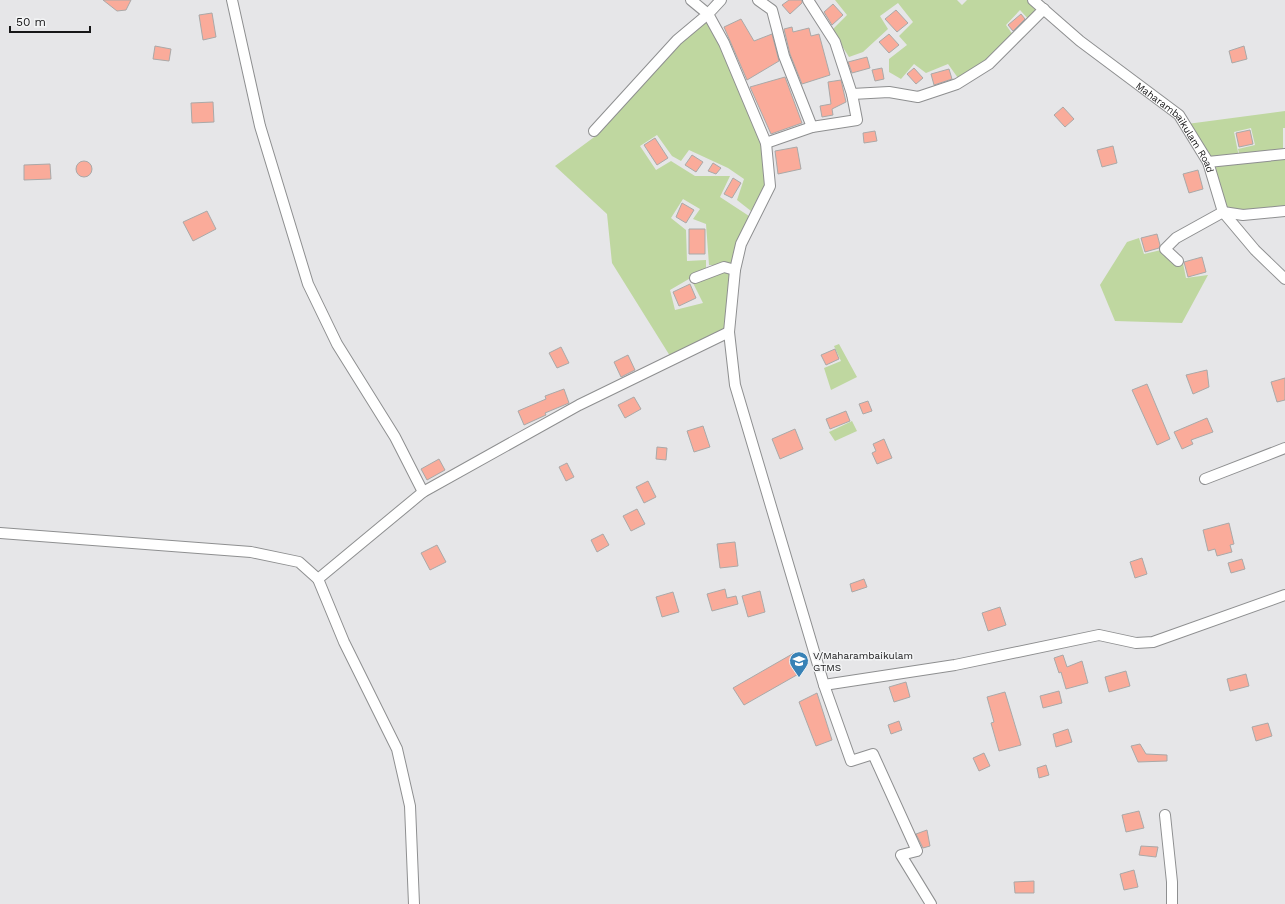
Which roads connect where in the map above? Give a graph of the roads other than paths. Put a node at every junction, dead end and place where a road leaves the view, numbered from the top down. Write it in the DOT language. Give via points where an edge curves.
graph roads {
  1 [pos="232,0"];
  2 [pos="691,0"];
  3 [pos="721,0"];
  4 [pos="758,0"];
  5 [pos="808,0"];
  6 [pos="1033,0"];
  7 [pos="1044,10"];
  8 [pos="708,14"];
  9 [pos="852,94"];
  10 [pos="812,127"];
  11 [pos="594,131"];
  12 [pos="766,143"];
  13 [pos="1285,154"];
  14 [pos="1208,162"];
  15 [pos="1285,211"];
  16 [pos="1223,212"];
  17 [pos="1178,260"];
  18 [pos="735,270"];
  19 [pos="695,278"];
  20 [pos="1285,279"];
  21 [pos="729,332"];
  22 [pos="1285,448"];
  23 [pos="1205,479"];
  24 [pos="423,492"];
  25 [pos="0,533"];
  26 [pos="318,579"];
  27 [pos="1285,595"];
  28 [pos="824,685"];
  29 [pos="1165,815"];
  30 [pos="414,904"];
  31 [pos="931,904"];
  32 [pos="1172,904"];
  1 -- 24 [label="street" via="260,126 308,284 337,344 395,437"];
  2 -- 8 [label="street"];
  3 -- 8 [label="street"];
  4 -- 10 [label="street" via="772,10 784,56"];
  5 -- 9 [label="street" via="835,42"];
  6 -- 7 [label="street, Maharambaikulam Road"];
  7 -- 9 [label="street" via="989,64 957,84 918,97 889,92"];
  7 -- 14 [label="street, Maharambaikulam Road" via="1080,41 1179,115"];
  8 -- 11 [label="street" via="677,40"];
  8 -- 12 [label="street" via="724,43"];
  9 -- 10 [label="street" via="856,120"];
  10 -- 12 [label="street"];
  12 -- 18 [label="street" via="770,186 741,244"];
  13 -- 14 [label="street"];
  14 -- 16 [label="street, Maharambaikulam Road"];
  15 -- 16 [label="street" via="1243,214"];
  16 -- 17 [label="street" via="1176,238 1165,249"];
  16 -- 20 [label="street, Maharambaikulam Road" via="1255,250"];
  18 -- 19 [label="street" via="724,267"];
  18 -- 21 [label="street"];
  21 -- 24 [label="street" via="579,405"];
  21 -- 28 [label="street" via="735,385"];
  22 -- 23 [label="street"];
  24 -- 26 [label="street"];
  25 -- 26 [label="street" via="251,552 299,562"];
  26 -- 30 [label="street" via="344,642 397,749 410,806"];
  27 -- 28 [label="street" via="1153,642 1136,643 1099,635 955,664"];
  28 -- 31 [label="street" via="851,761 873,754 917,851 901,855"];
  29 -- 32 [label="street"];
}
